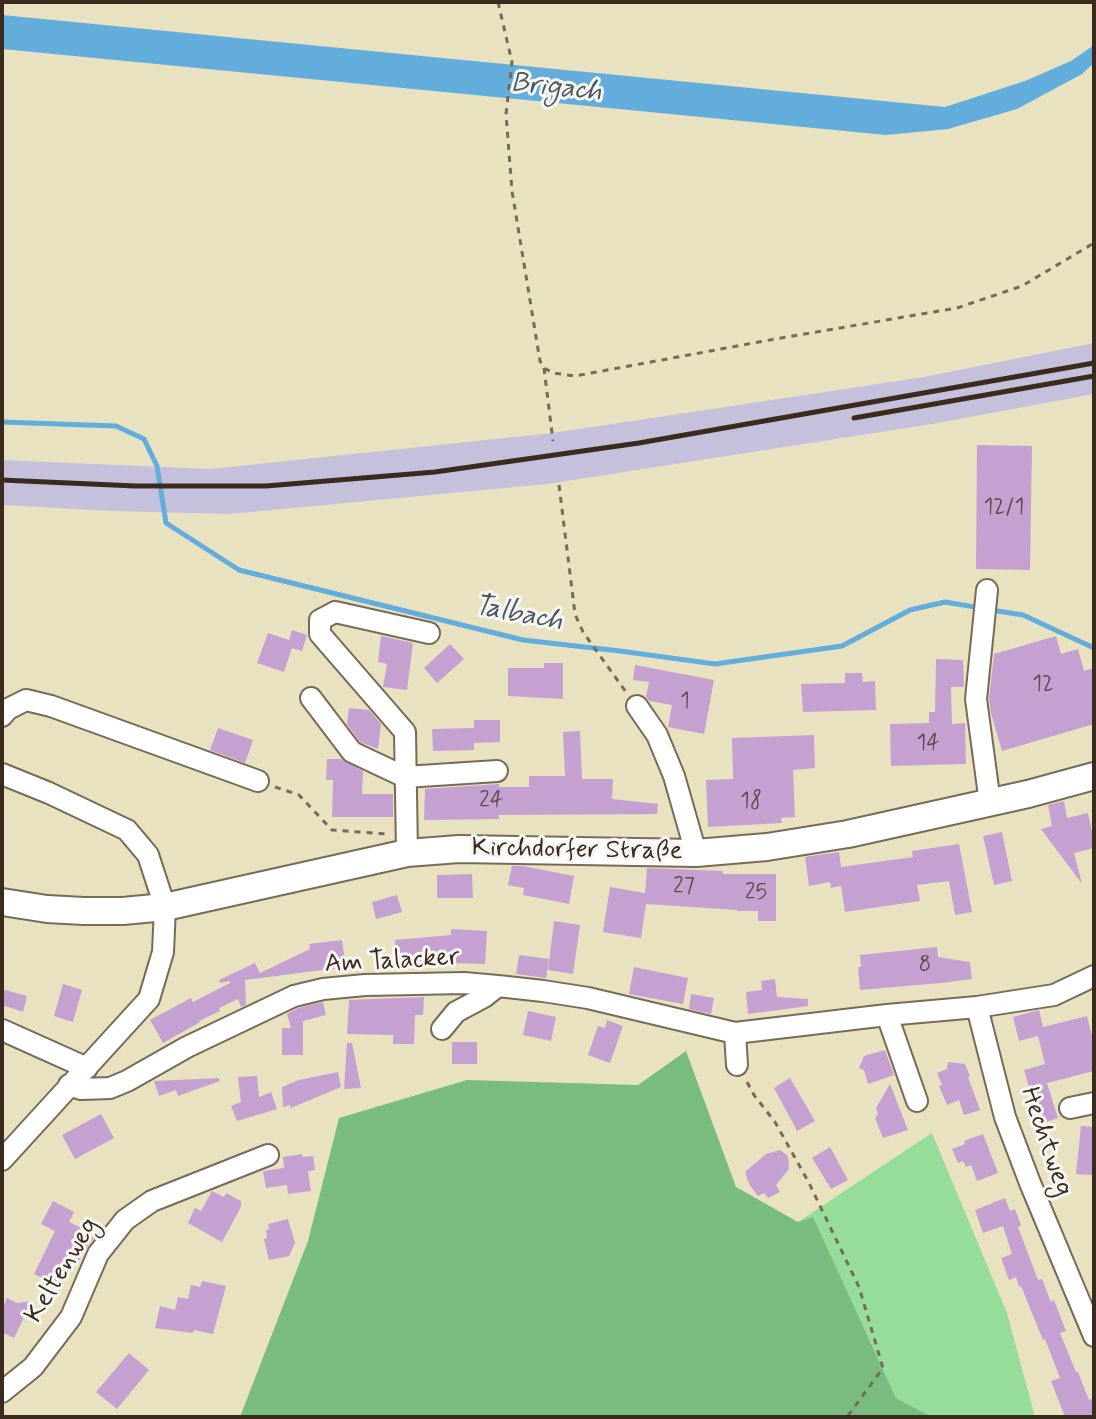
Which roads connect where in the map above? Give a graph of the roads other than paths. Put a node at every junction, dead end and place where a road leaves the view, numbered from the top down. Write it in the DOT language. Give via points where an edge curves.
graph roads {
  1 [pos="986,593"];
  2 [pos="429,633"];
  3 [pos="311,698"];
  4 [pos="637,706"];
  5 [pos="2,716"];
  6 [pos="497,771"];
  7 [pos="2,774"];
  8 [pos="1094,776"];
  9 [pos="405,777"];
  10 [pos="258,781"];
  11 [pos="990,803"];
  12 [pos="407,844"];
  13 [pos="696,853"];
  14 [pos="2,902"];
  15 [pos="165,907"];
  16 [pos="1094,976"];
  17 [pos="498,986"];
  18 [pos="977,1007"];
  19 [pos="887,1015"];
  20 [pos="442,1029"];
  21 [pos="2,1030"];
  22 [pos="735,1033"];
  23 [pos="737,1065"];
  24 [pos="87,1068"];
  25 [pos="69,1085"];
  26 [pos="917,1101"];
  27 [pos="1094,1103"];
  28 [pos="1070,1108"];
  29 [pos="268,1155"];
  30 [pos="2,1160"];
  31 [pos="1094,1336"];
  32 [pos="2,1392"];
  1 -- 11 [label="street" via="976,699"];
  2 -- 9 [label="street" via="335,612 320,620 320,634 405,732"];
  3 -- 9 [label="street" via="352,752"];
  4 -- 13 [label="street" via="657,735 674,776"];
  5 -- 10 [label="street" via="26,700 51,706"];
  6 -- 9 [label="street"];
  7 -- 15 [label="street" via="127,830 148,855"];
  8 -- 11 [label="main road, Kirchdorfer Straße"];
  9 -- 12 [label="street"];
  11 -- 13 [label="main road, Kirchdorfer Straße" via="848,834"];
  12 -- 13 [label="main road, Kirchdorfer Straße"];
  12 -- 15 [label="main road, Kirchdorfer Straße"];
  14 -- 15 [label="main road, Kirchdorfer Straße" via="84,911"];
  15 -- 24 [label="street" via="163,952 149,999"];
  16 -- 18 [label="street, Am Talacker" via="1054,995"];
  17 -- 20 [label="street" via="456,1012"];
  17 -- 22 [label="street, Am Talacker" via="588,998"];
  17 -- 25 [label="street, Am Talacker" via="323,989 294,996 110,1088"];
  18 -- 19 [label="street, Am Talacker"];
  18 -- 31 [label="street, Hechtweg" via="1005,1117"];
  19 -- 22 [label="street, Am Talacker"];
  19 -- 26 [label="street"];
  21 -- 24 [label="street"];
  22 -- 23 [label="street"];
  24 -- 25 [label="street"];
  25 -- 30 [label="street"];
  27 -- 28 [label="street"];
  29 -- 32 [label="street, Keltenweg" via="152,1201 125,1220 98,1254 71,1317 33,1367"];
}
